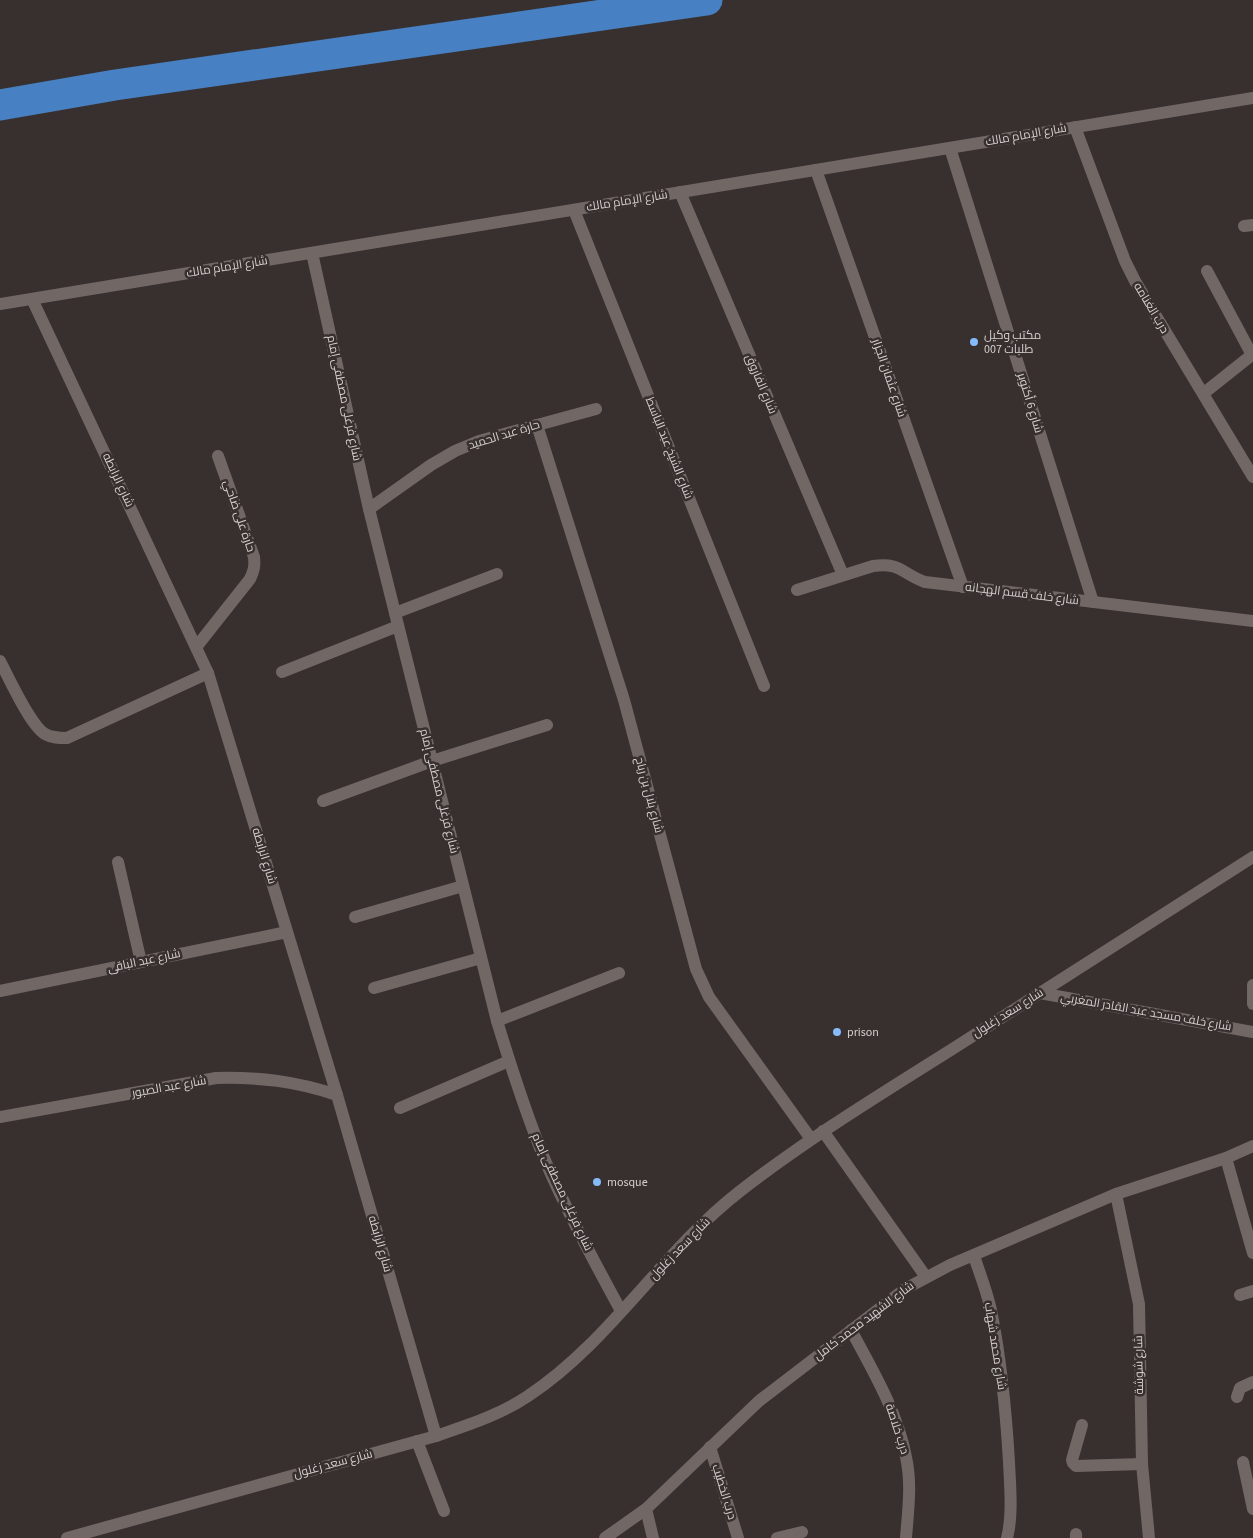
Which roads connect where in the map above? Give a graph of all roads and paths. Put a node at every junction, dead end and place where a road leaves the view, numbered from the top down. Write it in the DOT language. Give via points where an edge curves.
graph roads {
  1 [pos="1253,98"];
  2 [pos="1074,127"];
  3 [pos="950,148"];
  4 [pos="816,170"];
  5 [pos="680,192"];
  6 [pos="574,210"];
  7 [pos="312,253"];
  8 [pos="1207,271"];
  9 [pos="32,300"];
  10 [pos="0,304"];
  11 [pos="1252,355"];
  12 [pos="1204,393"];
  13 [pos="596,408"];
  14 [pos="538,425"];
  15 [pos="218,456"];
  16 [pos="1253,475"];
  17 [pos="369,509"];
  18 [pos="497,574"];
  19 [pos="843,576"];
  20 [pos="963,587"];
  21 [pos="798,590"];
  22 [pos="1092,602"];
  23 [pos="395,613"];
  24 [pos="1253,621"];
  25 [pos="398,626"];
  26 [pos="196,646"];
  27 [pos="0,661"];
  28 [pos="282,672"];
  29 [pos="208,673"];
  30 [pos="764,686"];
  31 [pos="547,725"];
  32 [pos="432,761"];
  33 [pos="323,801"];
  34 [pos="1253,857"];
  35 [pos="118,862"];
  36 [pos="463,886"];
  37 [pos="355,917"];
  38 [pos="287,932"];
  39 [pos="481,958"];
  40 [pos="141,962"];
  41 [pos="619,973"];
  42 [pos="1253,985"];
  43 [pos="374,988"];
  44 [pos="0,991"];
  45 [pos="1040,993"];
  46 [pos="1253,1004"];
  47 [pos="497,1021"];
  48 [pos="1253,1032"];
  49 [pos="509,1061"];
  50 [pos="337,1095"];
  51 [pos="400,1108"];
  52 [pos="0,1117"];
  53 [pos="823,1131"];
  54 [pos="811,1139"];
  55 [pos="1253,1146"];
  56 [pos="1226,1158"];
  57 [pos="1116,1194"];
  58 [pos="1253,1253"];
  59 [pos="974,1256"];
  60 [pos="926,1277"];
  61 [pos="1253,1292"];
  62 [pos="1240,1295"];
  63 [pos="621,1311"];
  64 [pos="850,1330"];
  65 [pos="1253,1382"];
  66 [pos="1237,1397"];
  67 [pos="1082,1424"];
  68 [pos="436,1436"];
  69 [pos="417,1441"];
  70 [pos="710,1446"];
  71 [pos="1243,1462"];
  72 [pos="1142,1464"];
  73 [pos="1004,1473"];
  74 [pos="646,1509"];
  75 [pos="1253,1509"];
  76 [pos="444,1510"];
  77 [pos="802,1532"];
  78 [pos="67,1538"];
  79 [pos="606,1538"];
  80 [pos="653,1538"];
  81 [pos="738,1538"];
  82 [pos="776,1538"];
  83 [pos="906,1538"];
  84 [pos="1007,1538"];
  85 [pos="1150,1538"];
  1 -- 2 [label="street, شارع الإمام مالك"];
  2 -- 3 [label="street, شارع الإمام مالك"];
  2 -- 12 [label="street, درب الغنامه" via="1125,261"];
  3 -- 4 [label="street, شارع الإمام مالك"];
  3 -- 22 [label="street, شارع 6 أكتوبر"];
  4 -- 5 [label="street, شارع الإمام مالك"];
  4 -- 20 [label="street, شارع عثمان الجزار"];
  5 -- 6 [label="street, شارع الإمام مالك"];
  5 -- 19 [label="street, شارع الفاروق"];
  6 -- 7 [label="street, شارع الإمام مالك"];
  6 -- 30 [label="street, شارع الشيخ عبد الباسط"];
  7 -- 9 [label="street, شارع الإمام مالك"];
  7 -- 17 [label="street, شارع فرغلى مصطفى إمام"];
  8 -- 11 [label="street"];
  9 -- 10 [label="street, شارع الإمام مالك"];
  9 -- 26 [label="street, شارع الرابطه"];
  11 -- 12 [label="street"];
  12 -- 16 [label="street, درب الغنامه"];
  13 -- 14 [label="street, حارة عبد الحميد"];
  14 -- 17 [label="street, حارة عبد الحميد" via="455,451"];
  14 -- 54 [label="street, شارع بلال بن رباح" via="624,700 699,977 709,997"];
  15 -- 26 [label="street, حارة على ضاحي" via="255,565 250,579"];
  17 -- 23 [label="street, شارع فرغلى مصطفى إمام"];
  18 -- 23 [label="street"];
  19 -- 20 [label="street, شارع خلف قسم الهجانه" via="882,564 900,568 924,582"];
  19 -- 21 [label="street, شارع خلف قسم الهجانه"];
  20 -- 22 [label="street, شارع خلف قسم الهجانه"];
  22 -- 24 [label="street, شارع خلف قسم الهجانه"];
  23 -- 25 [label="street, شارع فرغلى مصطفى إمام"];
  25 -- 28 [label="street"];
  25 -- 32 [label="street, شارع فرغلى مصطفى إمام"];
  26 -- 29 [label="street, شارع الرابطه"];
  27 -- 29 [label="street" via="32,719 43,733 55,738 67,738"];
  29 -- 38 [label="street, شارع الرابطه"];
  31 -- 32 [label="street"];
  32 -- 33 [label="street"];
  32 -- 36 [label="street, شارع فرغلى مصطفى إمام"];
  34 -- 45 [label="street, شارع سعد زغلول"];
  35 -- 40 [label="street"];
  36 -- 37 [label="street"];
  36 -- 39 [label="street, شارع فرغلى مصطفى إمام"];
  38 -- 40 [label="street, شارع عبد الباقى"];
  38 -- 50 [label="street, شارع الرابطه"];
  39 -- 43 [label="street"];
  39 -- 47 [label="street, شارع فرغلى مصطفى إمام"];
  40 -- 44 [label="street, شارع عبد الباقى"];
  41 -- 47 [label="street"];
  42 -- 46 [label="street"];
  45 -- 48 [label="street, شارع خلف مسجد عبد القادر المغربي"];
  45 -- 53 [label="street, شارع سعد زغلول"];
  47 -- 49 [label="street, شارع فرغلى مصطفى إمام"];
  49 -- 51 [label="street"];
  49 -- 63 [label="street, شارع فرغلى مصطفى إمام" via="544,1157"];
  50 -- 52 [label="street, شارع عبد الصبور" via="308,1085 278,1080 216,1078"];
  50 -- 68 [label="street, شارع الرابطه"];
  53 -- 54 [label="street, شارع سعد زغلول"];
  53 -- 60 [label="street"];
  54 -- 63 [label="street, شارع سعد زغلول" via="711,1217"];
  55 -- 56 [label="street, شارع الشهيد محمد كامل"];
  56 -- 57 [label="street, شارع الشهيد محمد كامل"];
  56 -- 58 [label="street"];
  57 -- 59 [label="street, شارع الشهيد محمد كامل"];
  57 -- 72 [label="street, شارع شوشة" via="1139,1304"];
  59 -- 60 [label="street, شارع الشهيد محمد كامل"];
  59 -- 73 [label="street, شارع محمد شهاب" via="992,1343"];
  59 -- 84 [label="street, شارع محمد شهاب" via="991,1308 1007,1424 1010,1483"];
  60 -- 64 [label="street, شارع الشهيد محمد كامل"];
  61 -- 62 [label="street"];
  63 -- 68 [label="street, شارع سعد زغلول" via="567,1366 528,1397 484,1420"];
  64 -- 70 [label="street, شارع الشهيد محمد كامل" via="759,1401"];
  64 -- 83 [label="street, درب خلاصة" via="882,1386 898,1428 906,1458 909,1489"];
  65 -- 66 [label="street" via="1240,1388"];
  67 -- 72 [label="street" via="1072,1460 1076,1466"];
  68 -- 69 [label="street, شارع سعد زغلول"];
  69 -- 76 [label="street"];
  69 -- 78 [label="street, شارع سعد زغلول"];
  70 -- 74 [label="street, شارع الشهيد محمد كامل"];
  70 -- 81 [label="street, درب الخطيب"];
  71 -- 75 [label="street"];
  72 -- 85 [label="street, شارع شوشة"];
  74 -- 79 [label="street, شارع الشهيد محمد كامل"];
  74 -- 80 [label="street"];
  77 -- 82 [label="street"];
}
